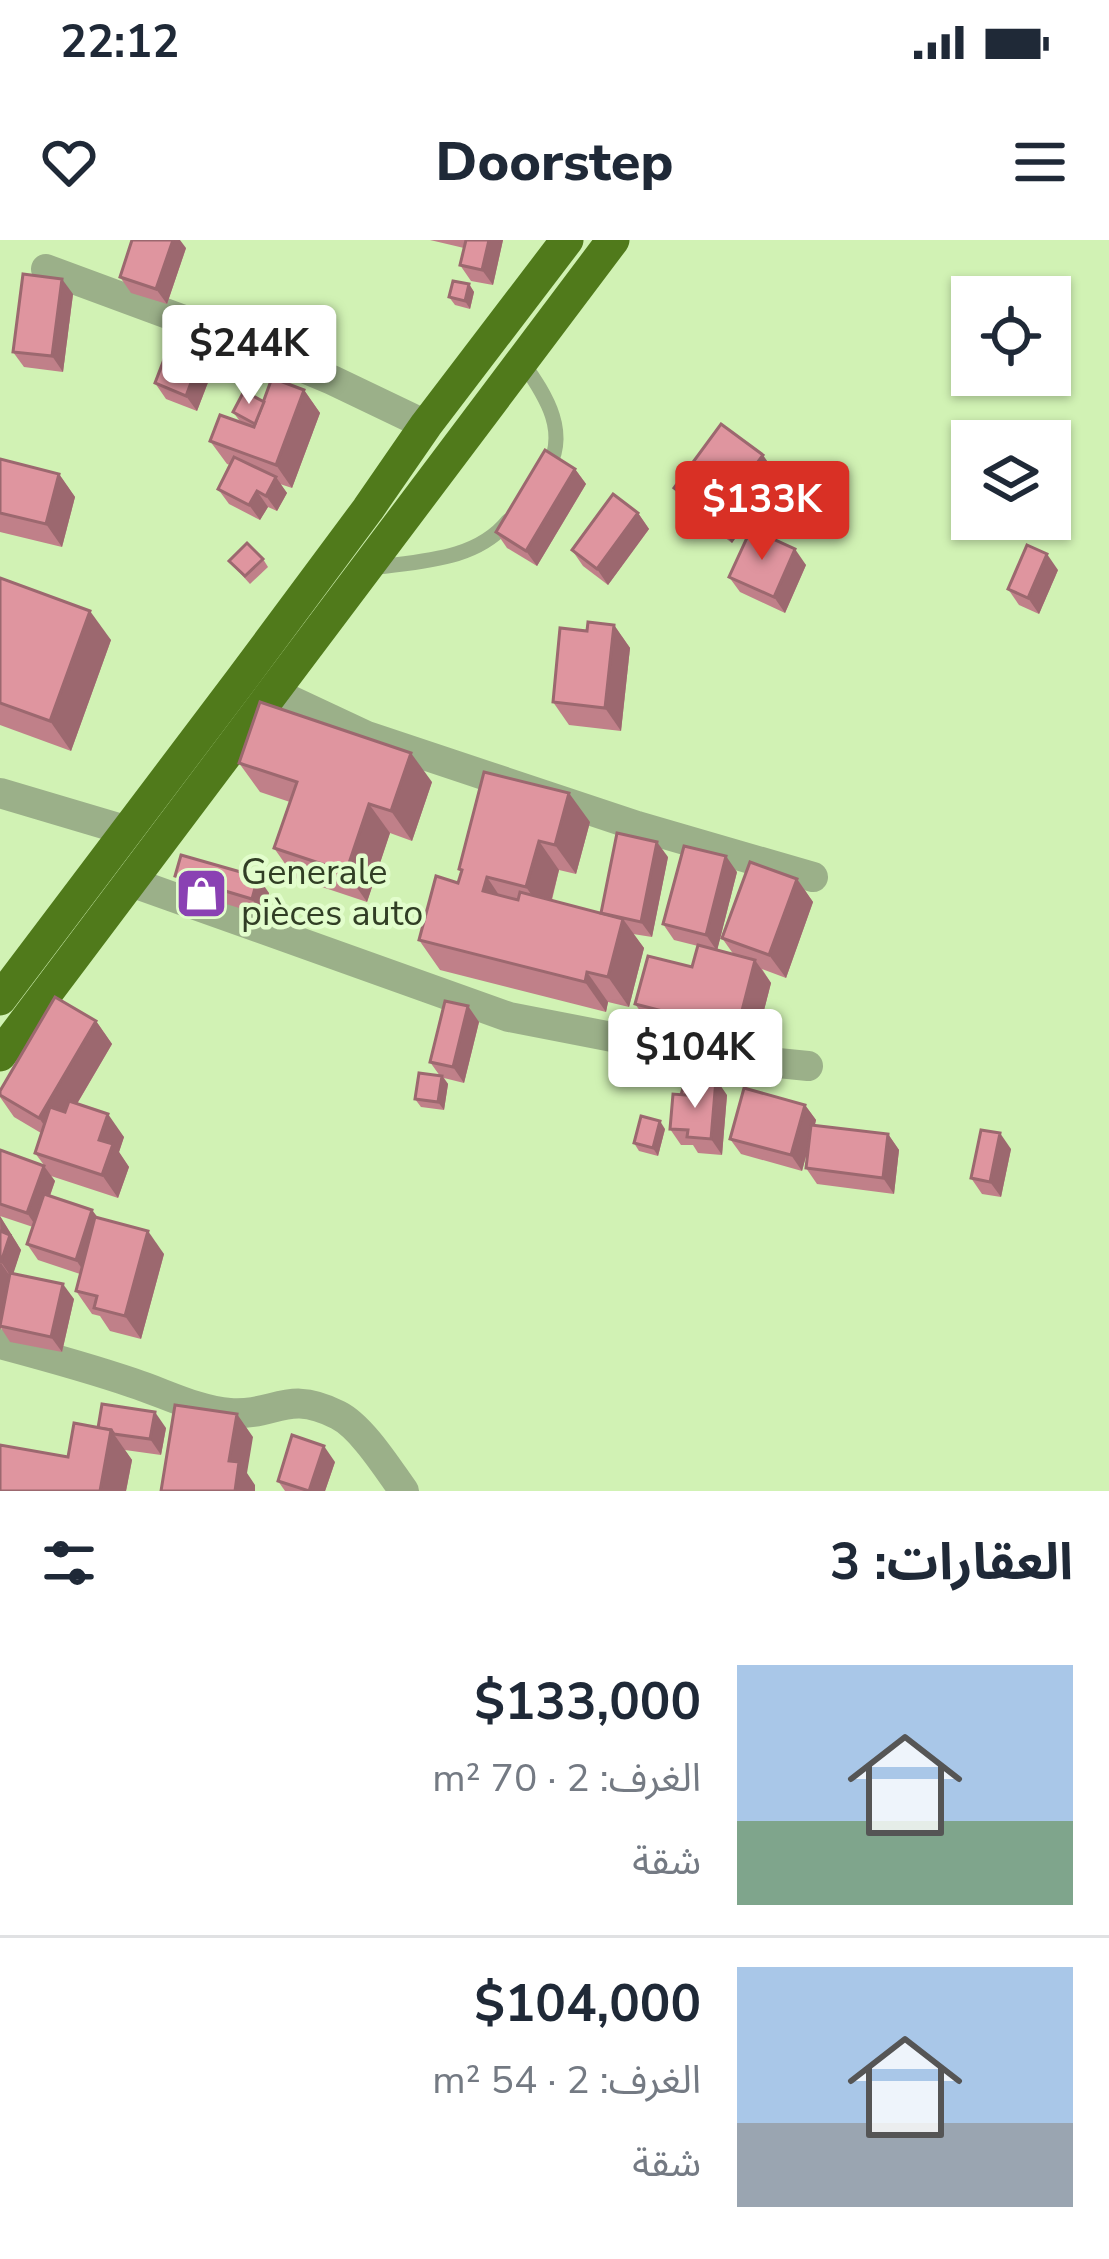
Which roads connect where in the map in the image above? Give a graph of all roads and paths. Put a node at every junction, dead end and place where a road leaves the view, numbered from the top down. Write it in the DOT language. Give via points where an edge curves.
graph roads {
  1 [pos="567,240"];
  2 [pos="613,240"];
  3 [pos="46,269"];
  4 [pos="523,362"];
  5 [pos="425,425"];
  6 [pos="533,490"];
  7 [pos="521,505"];
  8 [pos="368,568"];
  9 [pos="273,692"];
  10 [pos="0,794"];
  11 [pos="128,831"];
  12 [pos="813,877"];
  13 [pos="130,882"];
  14 [pos="0,999"];
  15 [pos="0,1055"];
  16 [pos="808,1066"];
  17 [pos="0,1343"];
  18 [pos="404,1491"];
  1 -- 5 [label="highway"];
  2 -- 4 [label="highway"];
  3 -- 5 [label="street" via="230,337"];
  4 -- 6 [label="lane" via="545,396 557,441"];
  4 -- 8 [label="highway"];
  5 -- 11 [label="highway"];
  7 -- 8 [label="lane" via="475,548"];
  8 -- 9 [label="highway"];
  9 -- 12 [label="street" via="367,736"];
  9 -- 13 [label="highway"];
  10 -- 11 [label="street"];
  11 -- 14 [label="highway"];
  13 -- 15 [label="highway"];
  13 -- 16 [label="street" via="509,1017 710,1057"];
  17 -- 18 [label="street" via="231,1413 316,1405 344,1418"];
}
